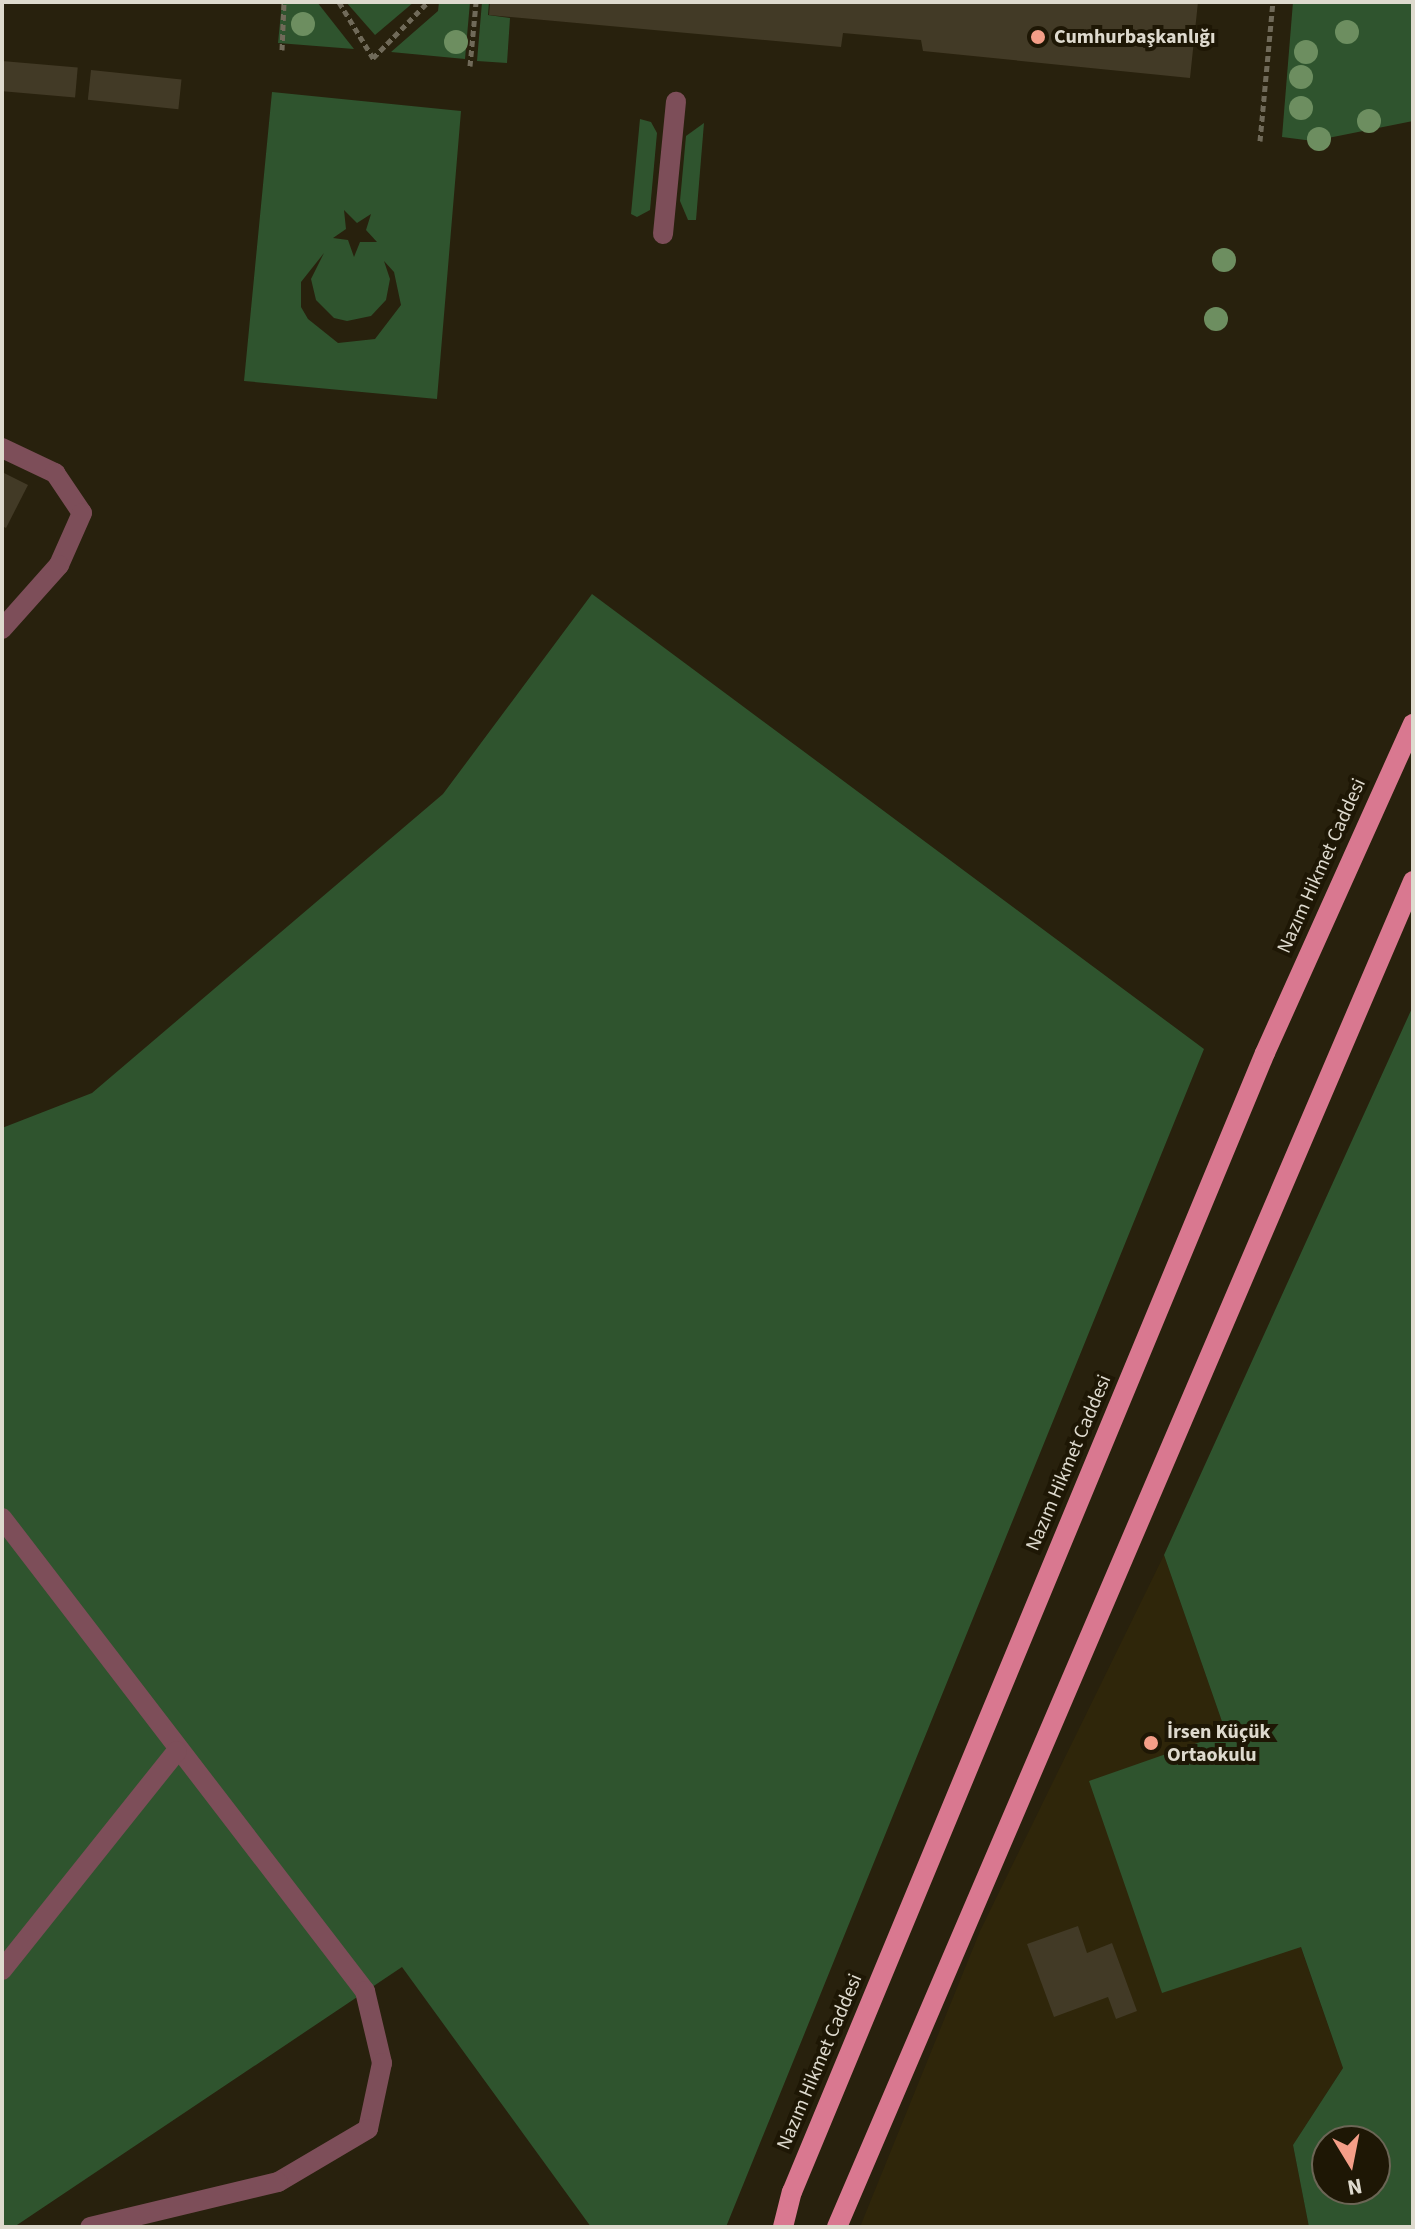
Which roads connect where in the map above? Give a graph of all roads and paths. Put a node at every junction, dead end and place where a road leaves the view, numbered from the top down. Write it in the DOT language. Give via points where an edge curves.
graph roads {
  1 [pos="284,2"];
  2 [pos="339,2"];
  3 [pos="428,2"];
  4 [pos="476,2"];
  5 [pos="1273,2"];
  6 [pos="282,50"];
  7 [pos="470,66"];
  8 [pos="676,102"];
  9 [pos="1260,141"];
  10 [pos="663,234"];
  11 [pos="2,448"];
  12 [pos="2,629"];
  13 [pos="1413,724"];
  14 [pos="1413,881"];
  15 [pos="2,1518"];
  16 [pos="177,1751"];
  17 [pos="2,1970"];
  18 [pos="90,2227"];
  19 [pos="783,2227"];
  20 [pos="837,2227"];
  1 -- 6 [label="path"];
  2 -- 3 [label="path" via="373,58"];
  4 -- 7 [label="path"];
  5 -- 9 [label="path"];
  8 -- 10 [label="lane"];
  11 -- 12 [label="lane" via="55,473 82,513 59,565"];
  13 -- 19 [label="main road, Nazım Hikmet Caddesi" via="1265,1053 792,2192"];
  14 -- 20 [label="main road"];
  15 -- 16 [label="lane"];
  16 -- 17 [label="lane"];
  16 -- 18 [label="lane" via="365,1991 382,2063 368,2129 278,2182"];
}
